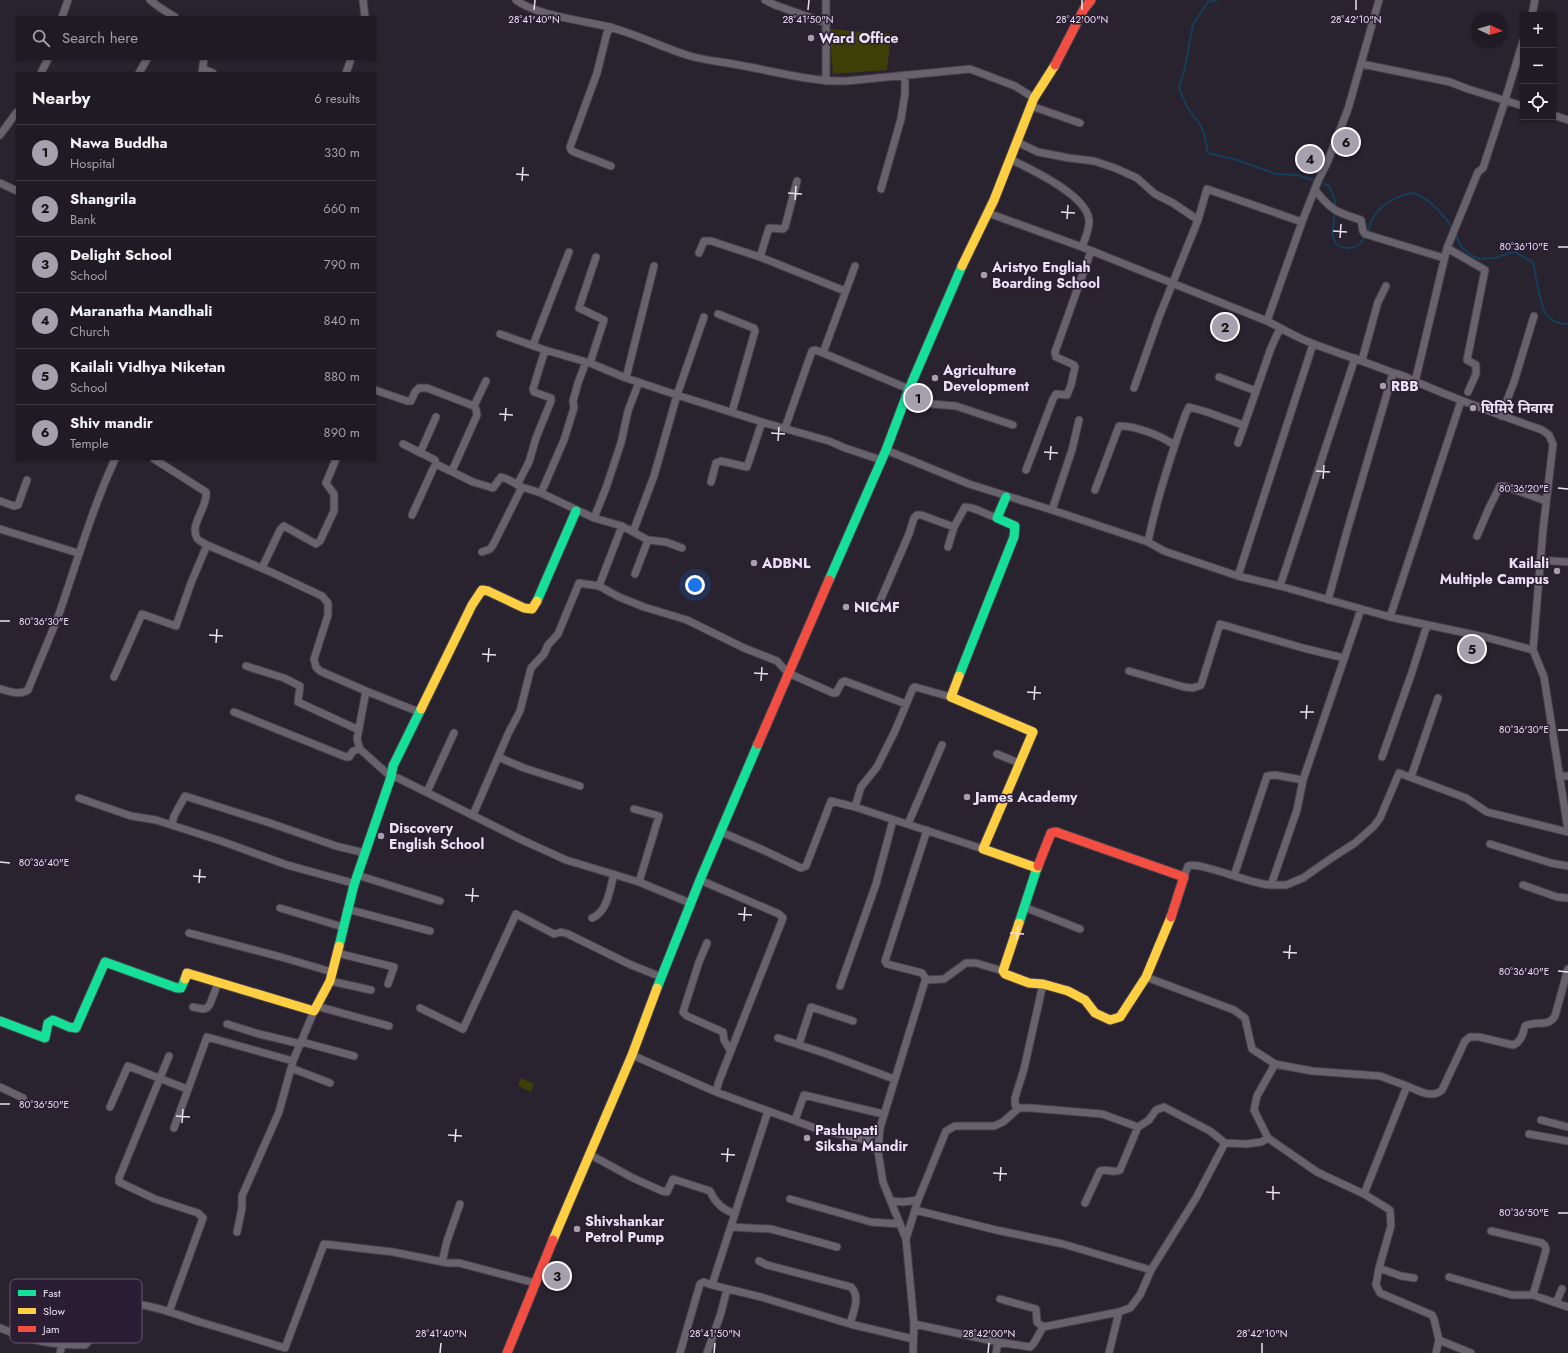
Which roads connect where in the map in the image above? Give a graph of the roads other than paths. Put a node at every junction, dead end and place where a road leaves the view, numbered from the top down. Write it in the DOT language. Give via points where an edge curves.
graph roads {
  1 [pos="68,0"];
  2 [pos="150,0"];
  3 [pos="363,0"];
  4 [pos="516,0"];
  5 [pos="765,0"];
  6 [pos="826,0"];
  7 [pos="1091,0"];
  8 [pos="1379,0"];
  9 [pos="1535,0"];
  10 [pos="527,3"];
  11 [pos="1533,12"];
  12 [pos="62,16"];
  13 [pos="172,16"];
  14 [pos="364,16"];
  15 [pos="826,23"];
  16 [pos="611,27"];
  17 [pos="1521,48"];
  18 [pos="48,60"];
  19 [pos="146,60"];
  20 [pos="204,60"];
  21 [pos="351,60"];
  22 [pos="1362,64"];
  23 [pos="202,71"];
  24 [pos="42,72"];
  25 [pos="140,72"];
  26 [pos="346,72"];
  27 [pos="905,75"];
  28 [pos="826,81"];
  29 [pos="1505,100"];
  30 [pos="1032,102"];
  31 [pos="1520,105"];
  32 [pos="16,113"];
  33 [pos="1556,116"];
  34 [pos="1568,120"];
  35 [pos="1080,123"];
  36 [pos="0,135"];
  37 [pos="1017,142"];
  38 [pos="1010,159"];
  39 [pos="611,166"];
  40 [pos="798,181"];
  41 [pos="0,183"];
  42 [pos="880,190"];
  43 [pos="1315,190"];
  44 [pos="16,191"];
  45 [pos="988,213"];
  46 [pos="1198,220"];
  47 [pos="1302,222"];
  48 [pos="1082,247"];
  49 [pos="1447,248"];
  50 [pos="1091,250"];
  51 [pos="569,252"];
  52 [pos="699,253"];
  53 [pos="596,257"];
  54 [pos="760,257"];
  55 [pos="1444,258"];
  56 [pos="654,266"];
  57 [pos="855,266"];
  58 [pos="1173,284"];
  59 [pos="1386,286"];
  60 [pos="846,291"];
  61 [pos="718,314"];
  62 [pos="1534,316"];
  63 [pos="704,317"];
  64 [pos="1267,322"];
  65 [pos="1280,328"];
  66 [pos="500,334"];
  67 [pos="1313,344"];
  68 [pos="533,345"];
  69 [pos="545,350"];
  70 [pos="823,353"];
  71 [pos="1355,358"];
  72 [pos="1362,360"];
  73 [pos="588,363"];
  74 [pos="1393,373"];
  75 [pos="1219,377"];
  76 [pos="626,378"];
  77 [pos="486,381"];
  78 [pos="639,382"];
  79 [pos="1415,382"];
  80 [pos="1134,388"];
  81 [pos="376,390"];
  82 [pos="1256,391"];
  83 [pos="908,392"];
  84 [pos="1468,392"];
  85 [pos="677,395"];
  86 [pos="1461,400"];
  87 [pos="474,406"];
  88 [pos="732,412"];
  89 [pos="1501,416"];
  90 [pos="436,418"];
  91 [pos="1079,420"];
  92 [pos="762,422"];
  93 [pos="1013,425"];
  94 [pos="1243,425"];
  95 [pos="785,428"];
  96 [pos="1238,443"];
  97 [pos="404,444"];
  98 [pos="1174,444"];
  99 [pos="886,450"];
  100 [pos="420,452"];
  101 [pos="115,460"];
  102 [pos="156,460"];
  103 [pos="336,460"];
  104 [pos="881,460"];
  105 [pos="436,464"];
  106 [pos="1026,470"];
  107 [pos="452,472"];
  108 [pos="27,480"];
  109 [pos="711,482"];
  110 [pos="520,486"];
  111 [pos="1095,490"];
  112 [pos="541,493"];
  113 [pos="1006,497"];
  114 [pos="0,501"];
  115 [pos="1546,501"];
  116 [pos="1052,510"];
  117 [pos="576,511"];
  118 [pos="412,516"];
  119 [pos="594,518"];
  120 [pos="997,518"];
  121 [pos="622,526"];
  122 [pos="954,527"];
  123 [pos="0,528"];
  124 [pos="633,532"];
  125 [pos="1478,536"];
  126 [pos="648,540"];
  127 [pos="1148,542"];
  128 [pos="207,545"];
  129 [pos="948,547"];
  130 [pos="682,548"];
  131 [pos="482,552"];
  132 [pos="78,554"];
  133 [pos="1540,560"];
  134 [pos="1568,562"];
  135 [pos="262,568"];
  136 [pos="635,574"];
  137 [pos="1238,576"];
  138 [pos="599,586"];
  139 [pos="1280,586"];
  140 [pos="1328,600"];
  141 [pos="877,608"];
  142 [pos="1361,609"];
  143 [pos="1390,617"];
  144 [pos="1427,625"];
  145 [pos="1532,650"];
  146 [pos="1344,658"];
  147 [pos="246,666"];
  148 [pos="1130,671"];
  149 [pos="788,673"];
  150 [pos="114,677"];
  151 [pos="0,688"];
  152 [pos="366,691"];
  153 [pos="951,697"];
  154 [pos="1438,698"];
  155 [pos="906,704"];
  156 [pos="234,712"];
  157 [pos="418,712"];
  158 [pos="359,730"];
  159 [pos="454,733"];
  160 [pos="942,745"];
  161 [pos="360,749"];
  162 [pos="997,754"];
  163 [pos="498,757"];
  164 [pos="1382,757"];
  165 [pos="1019,762"];
  166 [pos="1559,776"];
  167 [pos="1568,776"];
  168 [pos="391,777"];
  169 [pos="1411,777"];
  170 [pos="1303,780"];
  171 [pos="580,786"];
  172 [pos="426,792"];
  173 [pos="79,798"];
  174 [pos="855,807"];
  175 [pos="634,809"];
  176 [pos="473,816"];
  177 [pos="893,820"];
  178 [pos="908,824"];
  179 [pos="172,825"];
  180 [pos="927,830"];
  181 [pos="1568,831"];
  182 [pos="721,832"];
  183 [pos="1490,844"];
  184 [pos="983,849"];
  185 [pos="365,854"];
  186 [pos="1568,866"];
  187 [pos="1037,868"];
  188 [pos="614,874"];
  189 [pos="357,875"];
  190 [pos="1234,876"];
  191 [pos="1184,877"];
  192 [pos="700,880"];
  193 [pos="639,882"];
  194 [pos="354,884"];
  195 [pos="1271,885"];
  196 [pos="1523,885"];
  197 [pos="1568,898"];
  198 [pos="440,901"];
  199 [pos="690,903"];
  200 [pos="1024,907"];
  201 [pos="280,908"];
  202 [pos="347,909"];
  203 [pos="592,918"];
  204 [pos="343,927"];
  205 [pos="1080,929"];
  206 [pos="430,931"];
  207 [pos="189,933"];
  208 [pos="707,943"];
  209 [pos="337,953"];
  210 [pos="1568,970"];
  211 [pos="1003,971"];
  212 [pos="1146,976"];
  213 [pos="331,977"];
  214 [pos="661,977"];
  215 [pos="927,980"];
  216 [pos="218,983"];
  217 [pos="388,984"];
  218 [pos="1043,984"];
  219 [pos="840,986"];
  220 [pos="371,990"];
  221 [pos="193,1007"];
  222 [pos="315,1008"];
  223 [pos="420,1008"];
  224 [pos="0,1021"];
  225 [pos="853,1021"];
  226 [pos="227,1024"];
  227 [pos="389,1026"];
  228 [pos="778,1038"];
  229 [pos="301,1043"];
  230 [pos="799,1044"];
  231 [pos="730,1050"];
  232 [pos="632,1055"];
  233 [pos="169,1056"];
  234 [pos="354,1056"];
  235 [pos="293,1061"];
  236 [pos="1275,1064"];
  237 [pos="291,1068"];
  238 [pos="160,1078"];
  239 [pos="894,1079"];
  240 [pos="330,1083"];
  241 [pos="1408,1086"];
  242 [pos="0,1087"];
  243 [pos="187,1089"];
  244 [pos="716,1092"];
  245 [pos="23,1098"];
  246 [pos="110,1107"];
  247 [pos="1019,1108"];
  248 [pos="768,1111"];
  249 [pos="883,1114"];
  250 [pos="795,1120"];
  251 [pos="1541,1120"];
  252 [pos="1568,1126"];
  253 [pos="1138,1127"];
  254 [pos="174,1128"];
  255 [pos="880,1128"];
  256 [pos="1529,1134"];
  257 [pos="1268,1138"];
  258 [pos="865,1140"];
  259 [pos="1568,1141"];
  260 [pos="1225,1143"];
  261 [pos="878,1151"];
  262 [pos="589,1154"];
  263 [pos="1364,1194"];
  264 [pos="790,1199"];
  265 [pos="891,1200"];
  266 [pos="918,1200"];
  267 [pos="1085,1203"];
  268 [pos="460,1204"];
  269 [pos="915,1210"];
  270 [pos="735,1214"];
  271 [pos="900,1224"];
  272 [pos="731,1226"];
  273 [pos="1491,1231"];
  274 [pos="237,1232"];
  275 [pos="906,1240"];
  276 [pos="837,1247"];
  277 [pos="759,1261"];
  278 [pos="442,1262"];
  279 [pos="1379,1268"];
  280 [pos="1151,1270"];
  281 [pos="1449,1277"];
  282 [pos="1414,1278"];
  283 [pos="535,1283"];
  284 [pos="712,1285"];
  285 [pos="727,1289"];
  286 [pos="1562,1289"];
  287 [pos="1533,1295"];
  288 [pos="1000,1299"];
  289 [pos="1556,1303"];
  290 [pos="142,1306"];
  291 [pos="1568,1307"];
  292 [pos="169,1312"];
  293 [pos="1119,1312"];
  294 [pos="850,1324"];
  295 [pos="914,1324"];
  296 [pos="1043,1327"];
  297 [pos="0,1328"];
  298 [pos="10,1332"];
  299 [pos="913,1339"];
  300 [pos="1439,1340"];
  301 [pos="998,1342"];
  302 [pos="47,1343"];
  303 [pos="87,1343"];
  304 [pos="62,1344"];
  305 [pos="284,1350"];
  306 [pos="60,1353"];
  307 [pos="507,1353"];
  308 [pos="680,1353"];
  309 [pos="707,1353"];
  310 [pos="913,1353"];
  311 [pos="996,1353"];
  312 [pos="1109,1353"];
  313 [pos="1436,1353"];
  314 [pos="1471,1353"];
  1 -- 12 [label="street"];
  2 -- 13 [label="street"];
  3 -- 14 [label="street"];
  4 -- 10 [label="street"];
  5 -- 15 [label="street"];
  6 -- 15 [label="street"];
  7 -- 30 [label="street"];
  8 -- 22 [label="street"];
  9 -- 11 [label="street"];
  10 -- 16 [label="street" via="558,16"];
  15 -- 28 [label="street"];
  16 -- 28 [label="street" via="703,60"];
  16 -- 39 [label="street" via="570,147 574,152"];
  17 -- 29 [label="street"];
  18 -- 24 [label="street"];
  19 -- 25 [label="street"];
  20 -- 23 [label="street"];
  21 -- 26 [label="street"];
  22 -- 29 [label="street" via="1450,82"];
  22 -- 43 [label="street" via="1348,109"];
  27 -- 28 [label="street"];
  27 -- 30 [label="street" via="970,69 1016,86"];
  27 -- 42 [label="street" via="901,119"];
  29 -- 31 [label="street"];
  29 -- 49 [label="street" via="1483,168 1478,172"];
  30 -- 35 [label="street"];
  30 -- 37 [label="street"];
  32 -- 36 [label="street"];
  33 -- 34 [label="street"];
  37 -- 38 [label="street"];
  37 -- 46 [label="street" via="1038,152 1094,161 1115,168 1137,178 1155,194"];
  38 -- 45 [label="street"];
  38 -- 48 [label="street" via="1047,178 1084,207 1089,220"];
  40 -- 54 [label="street" via="785,227 769,228"];
  41 -- 44 [label="street"];
  43 -- 47 [label="street"];
  43 -- 55 [label="street" via="1326,204 1338,213 1361,220 1365,234"];
  45 -- 48 [label="street"];
  45 -- 83 [label="street" via="951,290"];
  46 -- 47 [label="street" via="1207,189"];
  46 -- 58 [label="street"];
  47 -- 64 [label="street"];
  48 -- 50 [label="street"];
  49 -- 55 [label="street"];
  49 -- 84 [label="street" via="1485,270 1467,360 1476,365 1476,374"];
  50 -- 58 [label="street"];
  50 -- 106 [label="street" via="1055,354 1074,365 1071,385 1067,395 1056,394 1053,399"];
  51 -- 68 [label="street"];
  52 -- 54 [label="street" via="704,241 707,240"];
  53 -- 73 [label="street" via="579,308 604,320"];
  54 -- 60 [label="street"];
  55 -- 79 [label="street"];
  56 -- 76 [label="street"];
  57 -- 60 [label="street"];
  58 -- 64 [label="street"];
  58 -- 80 [label="street"];
  59 -- 72 [label="street" via="1378,302"];
  60 -- 70 [label="street"];
  61 -- 88 [label="street" via="754,328 755,331"];
  62 -- 89 [label="street"];
  63 -- 85 [label="street"];
  64 -- 65 [label="street"];
  65 -- 67 [label="street"];
  65 -- 82 [label="street"];
  66 -- 68 [label="street"];
  67 -- 71 [label="street"];
  67 -- 137 [label="street"];
  68 -- 69 [label="street"];
  69 -- 73 [label="street"];
  69 -- 110 [label="street" via="533,389 534,392 551,398 551,401"];
  70 -- 83 [label="street"];
  70 -- 95 [label="street" via="812,351"];
  71 -- 72 [label="street"];
  71 -- 139 [label="street"];
  72 -- 74 [label="street"];
  73 -- 76 [label="street"];
  73 -- 112 [label="street" via="573,401 574,408 564,440"];
  74 -- 79 [label="street"];
  74 -- 140 [label="street"];
  75 -- 82 [label="street"];
  76 -- 78 [label="street"];
  77 -- 87 [label="street"];
  78 -- 85 [label="street"];
  78 -- 119 [label="street" via="628,411 613,469"];
  79 -- 86 [label="street"];
  81 -- 87 [label="street" via="412,401 419,388 427,388"];
  82 -- 94 [label="street"];
  83 -- 93 [label="street" via="932,404 956,406"];
  83 -- 99 [label="street"];
  85 -- 88 [label="street"];
  85 -- 124 [label="street" via="654,476"];
  86 -- 89 [label="street"];
  86 -- 143 [label="street"];
  87 -- 107 [label="street" via="477,415"];
  88 -- 92 [label="street"];
  89 -- 115 [label="street" via="1542,430 1549,435 1553,444"];
  90 -- 100 [label="street"];
  91 -- 116 [label="street"];
  92 -- 95 [label="street"];
  92 -- 109 [label="street" via="746,467 718,462"];
  94 -- 96 [label="street"];
  94 -- 98 [label="street" via="1189,407"];
  95 -- 104 [label="street"];
  97 -- 100 [label="street"];
  98 -- 111 [label="street" via="1166,438 1119,426"];
  98 -- 127 [label="street"];
  99 -- 104 [label="street"];
  99 -- 113 [label="street"];
  100 -- 105 [label="street" via="435,460"];
  101 -- 132 [label="street"];
  102 -- 128 [label="street" via="206,492 204,508 194,532 197,539"];
  103 -- 135 [label="street" via="326,483 334,494 334,511 320,541 316,544 284,526"];
  104 -- 149 [label="street"];
  105 -- 107 [label="street"];
  105 -- 118 [label="street"];
  107 -- 110 [label="street" via="493,488 500,477"];
  108 -- 114 [label="street" via="18,505"];
  110 -- 112 [label="street"];
  110 -- 131 [label="street" via="493,545"];
  112 -- 117 [label="street"];
  113 -- 116 [label="street"];
  113 -- 120 [label="street"];
  115 -- 125 [label="street" via="1500,486"];
  115 -- 133 [label="street"];
  116 -- 127 [label="street"];
  117 -- 119 [label="street"];
  117 -- 157 [label="street" via="536,604 532,609 524,608 482,590"];
  119 -- 121 [label="street"];
  120 -- 122 [label="street" via="972,507 965,507"];
  120 -- 153 [label="street" via="1015,526 1014,537"];
  121 -- 124 [label="street"];
  121 -- 138 [label="street"];
  122 -- 129 [label="street"];
  122 -- 141 [label="street" via="921,515 914,518 910,534"];
  123 -- 132 [label="street"];
  124 -- 126 [label="street"];
  126 -- 130 [label="street" via="666,542"];
  126 -- 136 [label="street"];
  127 -- 137 [label="street" via="1164,551"];
  128 -- 135 [label="street"];
  128 -- 150 [label="street" via="176,626 142,614"];
  132 -- 151 [label="street" via="28,690 16,693"];
  133 -- 134 [label="street"];
  133 -- 145 [label="street"];
  135 -- 152 [label="street" via="322,596 328,603 328,615 314,658 316,667"];
  137 -- 139 [label="street"];
  138 -- 149 [label="street" via="644,607 687,620 777,661"];
  138 -- 163 [label="street" via="579,583 576,588 558,634 530,668 520,711"];
  139 -- 140 [label="street"];
  140 -- 142 [label="street"];
  142 -- 143 [label="street"];
  142 -- 146 [label="street"];
  143 -- 144 [label="street"];
  144 -- 145 [label="street"];
  144 -- 164 [label="street"];
  145 -- 166 [label="street" via="1544,677"];
  146 -- 148 [label="street" via="1220,624 1201,685 1194,688 1184,687"];
  146 -- 170 [label="street"];
  147 -- 158 [label="street" via="300,686 298,702"];
  149 -- 155 [label="street" via="833,693 836,693 842,682 846,681"];
  149 -- 182 [label="street"];
  152 -- 157 [label="street"];
  152 -- 158 [label="street"];
  153 -- 155 [label="street" via="915,687"];
  153 -- 165 [label="street" via="1032,730"];
  154 -- 169 [label="street"];
  155 -- 174 [label="street" via="877,767 861,787"];
  156 -- 161 [label="street" via="346,757"];
  157 -- 168 [label="street" via="393,766"];
  158 -- 161 [label="street" via="357,738"];
  159 -- 172 [label="street"];
  160 -- 178 [label="street"];
  161 -- 168 [label="street"];
  162 -- 165 [label="street"];
  163 -- 171 [label="street"];
  163 -- 176 [label="street"];
  165 -- 184 [label="street"];
  166 -- 167 [label="street"];
  166 -- 181 [label="street"];
  168 -- 172 [label="street"];
  168 -- 185 [label="street"];
  169 -- 181 [label="street" via="1466,798 1487,812"];
  169 -- 195 [label="street" via="1402,773 1398,775 1380,818 1355,843 1303,878 1286,885"];
  170 -- 190 [label="street" via="1267,776"];
  170 -- 195 [label="street" via="1296,810"];
  172 -- 176 [label="street"];
  173 -- 179 [label="street" via="131,816"];
  174 -- 177 [label="street"];
  174 -- 182 [label="street" via="831,801 806,866 801,868"];
  175 -- 193 [label="street" via="659,816"];
  176 -- 188 [label="street" via="566,860"];
  177 -- 178 [label="street"];
  177 -- 219 [label="street" via="876,884"];
  178 -- 180 [label="street"];
  179 -- 185 [label="street" via="185,796"];
  179 -- 194 [label="street" via="287,865"];
  180 -- 184 [label="street"];
  180 -- 215 [label="street" via="885,961 887,964 922,973"];
  182 -- 192 [label="street"];
  183 -- 186 [label="street"];
  184 -- 187 [label="street"];
  185 -- 189 [label="street"];
  187 -- 191 [label="street" via="1051,833 1056,832"];
  187 -- 200 [label="street"];
  188 -- 193 [label="street"];
  188 -- 203 [label="street" via="603,908"];
  189 -- 194 [label="street"];
  189 -- 198 [label="street"];
  190 -- 191 [label="street" via="1191,864"];
  190 -- 195 [label="street"];
  191 -- 212 [label="street" via="1166,931"];
  192 -- 199 [label="street"];
  192 -- 231 [label="street" via="783,918"];
  193 -- 199 [label="street"];
  194 -- 202 [label="street"];
  196 -- 197 [label="street" via="1557,897"];
  199 -- 214 [label="street"];
  200 -- 205 [label="street"];
  200 -- 211 [label="street"];
  201 -- 204 [label="street"];
  202 -- 204 [label="street"];
  202 -- 206 [label="street"];
  204 -- 209 [label="street"];
  207 -- 213 [label="street" via="281,957"];
  208 -- 231 [label="street" via="683,1012 723,1032"];
  209 -- 213 [label="street"];
  209 -- 217 [label="street" via="394,967"];
  210 -- 241 [label="street" via="1555,1016 1549,1023 1535,1022 1526,1026 1521,1039 1513,1045 1470,1037 1438,1094 1430,1095"];
  211 -- 215 [label="street" via="976,963 966,963 944,980"];
  211 -- 218 [label="street" via="1029,983"];
  212 -- 218 [label="street" via="1120,1017 1114,1020 1095,1013 1085,1000 1068,991"];
  212 -- 236 [label="street" via="1234,1010 1245,1018 1252,1049"];
  213 -- 220 [label="street"];
  213 -- 222 [label="street"];
  214 -- 223 [label="street" via="568,934 554,934 516,914 463,1028"];
  214 -- 232 [label="street"];
  215 -- 239 [label="street" via="924,981"];
  216 -- 221 [label="street" via="207,1008"];
  216 -- 222 [label="street"];
  216 -- 224 [label="street" via="187,973 181,988 177,988 105,962 76,1028 53,1020 48,1023 44,1038"];
  218 -- 247 [label="street" via="1015,1098 1015,1105"];
  222 -- 227 [label="street"];
  222 -- 229 [label="street"];
  225 -- 230 [label="street" via="811,1007"];
  226 -- 229 [label="street"];
  228 -- 230 [label="street"];
  229 -- 234 [label="street"];
  229 -- 235 [label="street"];
  230 -- 239 [label="street"];
  231 -- 244 [label="street"];
  232 -- 244 [label="street"];
  232 -- 262 [label="street"];
  233 -- 238 [label="street"];
  235 -- 237 [label="street"];
  235 -- 243 [label="street" via="207,1037"];
  236 -- 241 [label="street" via="1312,1071 1380,1076"];
  236 -- 257 [label="street" via="1257,1096 1254,1110"];
  237 -- 240 [label="street"];
  237 -- 274 [label="street" via="278,1112 242,1196"];
  238 -- 243 [label="street"];
  238 -- 246 [label="street" via="128,1066"];
  238 -- 292 [label="street" via="119,1182 155,1199 198,1213 203,1218"];
  239 -- 249 [label="street"];
  241 -- 263 [label="street"];
  242 -- 245 [label="street"];
  243 -- 254 [label="street"];
  244 -- 248 [label="street"];
  247 -- 253 [label="street" via="1102,1114"];
  247 -- 266 [label="street" via="1003,1122 994,1126 955,1126 946,1131"];
  248 -- 250 [label="street"];
  248 -- 270 [label="street"];
  249 -- 250 [label="street" via="804,1095"];
  249 -- 255 [label="street"];
  250 -- 258 [label="street" via="815,1128"];
  251 -- 252 [label="street"];
  253 -- 260 [label="street" via="1149,1120 1156,1110 1164,1107 1210,1131"];
  253 -- 267 [label="street" via="1120,1170 1100,1171"];
  255 -- 258 [label="street"];
  255 -- 261 [label="street"];
  256 -- 259 [label="street"];
  257 -- 260 [label="street" via="1247,1144"];
  257 -- 263 [label="street" via="1317,1172"];
  258 -- 261 [label="street"];
  260 -- 280 [label="street" via="1196,1198"];
  261 -- 265 [label="street" via="883,1182"];
  262 -- 270 [label="street" via="662,1191 667,1192 673,1179 710,1191 725,1211"];
  262 -- 283 [label="street"];
  263 -- 279 [label="street" via="1390,1210 1391,1226"];
  264 -- 271 [label="street" via="871,1222"];
  265 -- 266 [label="street"];
  265 -- 271 [label="street"];
  266 -- 269 [label="street"];
  268 -- 278 [label="street"];
  269 -- 275 [label="street"];
  269 -- 280 [label="street" via="1063,1244"];
  270 -- 272 [label="street"];
  271 -- 275 [label="street"];
  272 -- 276 [label="street" via="771,1229"];
  272 -- 284 [label="street"];
  273 -- 287 [label="street" via="1542,1243 1545,1246"];
  275 -- 295 [label="street"];
  277 -- 294 [label="street" via="851,1287 857,1297"];
  278 -- 283 [label="street"];
  278 -- 305 [label="street" via="393,1252 324,1244"];
  279 -- 282 [label="street"];
  279 -- 300 [label="street" via="1376,1285 1380,1293 1432,1315"];
  280 -- 293 [label="street" via="1140,1295 1130,1308"];
  281 -- 287 [label="street" via="1512,1295"];
  283 -- 307 [label="street"];
  284 -- 285 [label="street"];
  284 -- 308 [label="street" via="704,1282 700,1284"];
  285 -- 294 [label="street"];
  285 -- 309 [label="street"];
  286 -- 289 [label="street"];
  287 -- 289 [label="street"];
  288 -- 296 [label="street" via="1036,1310 1037,1322"];
  289 -- 291 [label="street"];
  290 -- 292 [label="street"];
  292 -- 305 [label="street"];
  293 -- 296 [label="street"];
  293 -- 312 [label="street"];
  294 -- 299 [label="street"];
  295 -- 299 [label="street"];
  295 -- 301 [label="street"];
  296 -- 301 [label="street" via="1030,1347"];
  297 -- 298 [label="street"];
  299 -- 310 [label="street"];
  300 -- 313 [label="street"];
  300 -- 314 [label="street"];
  301 -- 311 [label="street"];
  302 -- 304 [label="street"];
  303 -- 304 [label="street"];
  304 -- 306 [label="street"];
}
